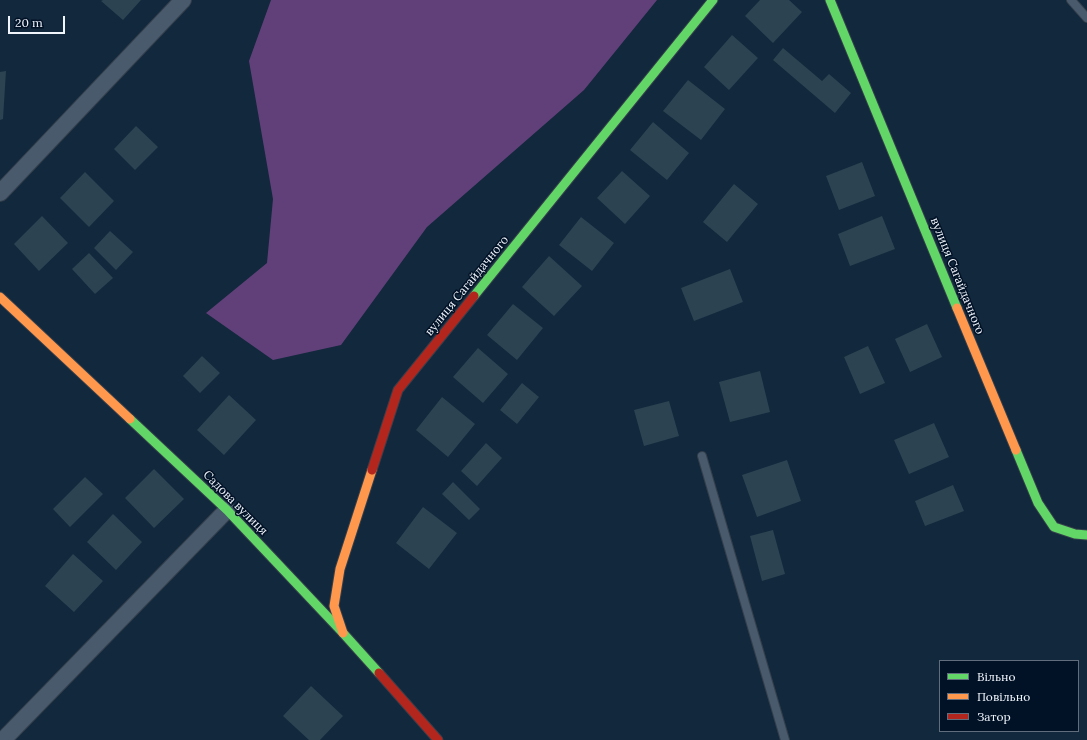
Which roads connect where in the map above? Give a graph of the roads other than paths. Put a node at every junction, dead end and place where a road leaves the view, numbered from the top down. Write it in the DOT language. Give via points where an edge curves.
graph roads {
  1 [pos="183,0"];
  2 [pos="714,0"];
  3 [pos="830,0"];
  4 [pos="1071,0"];
  5 [pos="1087,18"];
  6 [pos="0,193"];
  7 [pos="0,297"];
  8 [pos="702,456"];
  9 [pos="227,510"];
  10 [pos="1087,535"];
  11 [pos="343,633"];
  12 [pos="3,740"];
  13 [pos="438,740"];
  14 [pos="785,740"];
  1 -- 6 [label="street"];
  2 -- 11 [label="street, вулиця Сагайдачного" via="398,390 340,569 334,606"];
  3 -- 10 [label="street, вулиця Сагайдачного" via="1038,503 1054,527"];
  4 -- 5 [label="lane"];
  7 -- 9 [label="street, Садова вулиця"];
  8 -- 14 [label="lane"];
  9 -- 11 [label="street, Садова вулиця"];
  9 -- 12 [label="street"];
  11 -- 13 [label="street, Садова вулиця"];
}
